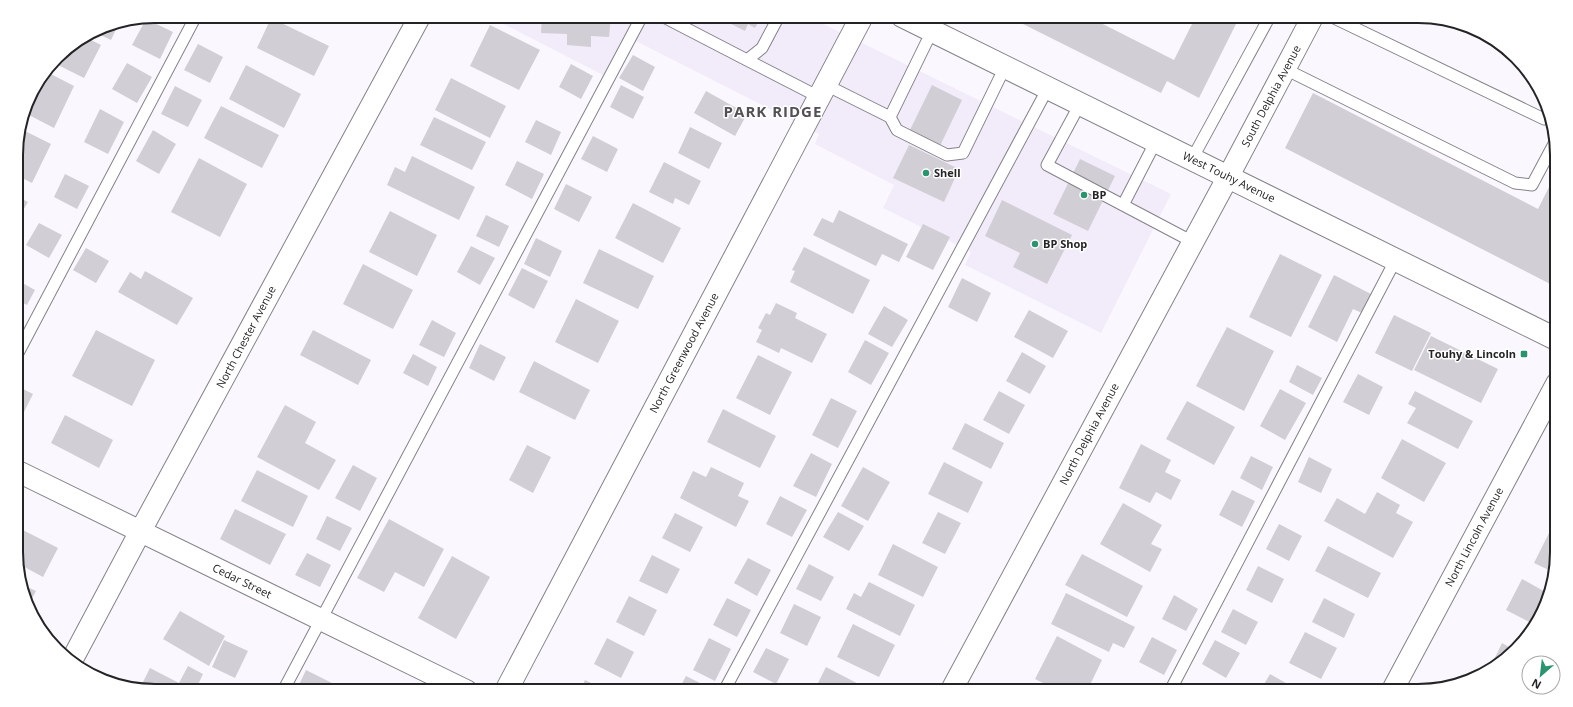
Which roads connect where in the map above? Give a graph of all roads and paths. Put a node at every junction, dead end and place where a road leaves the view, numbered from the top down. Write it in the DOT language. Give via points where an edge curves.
graph roads {
  1 [pos="192,23"];
  2 [pos="416,23"];
  3 [pos="638,23"];
  4 [pos="676,23"];
  5 [pos="775,23"];
  6 [pos="858,23"];
  7 [pos="916,23"];
  8 [pos="1266,23"];
  9 [pos="1309,23"];
  10 [pos="1345,23"];
  11 [pos="932,31"];
  12 [pos="747,60"];
  13 [pos="1005,67"];
  14 [pos="1285,69"];
  15 [pos="1048,88"];
  16 [pos="822,91"];
  17 [pos="1080,104"];
  18 [pos="890,117"];
  19 [pos="1544,119"];
  20 [pos="1156,141"];
  21 [pos="1550,152"];
  22 [pos="1192,159"];
  23 [pos="1228,177"];
  24 [pos="1122,205"];
  25 [pos="1193,242"];
  26 [pos="1396,260"];
  27 [pos="1550,335"];
  28 [pos="23,344"];
  29 [pos="1550,394"];
  30 [pos="23,474"];
  31 [pos="140,532"];
  32 [pos="321,620"];
  33 [pos="74,656"];
  34 [pos="287,684"];
  35 [pos="453,684"];
  36 [pos="510,684"];
  37 [pos="728,684"];
  38 [pos="955,684"];
  39 [pos="1174,684"];
  40 [pos="1396,684"];
  1 -- 28 [label="lane"];
  2 -- 31 [label="street, North Chester Avenue"];
  3 -- 32 [label="lane"];
  4 -- 12 [label="lane"];
  5 -- 12 [label="lane" via="762,48"];
  6 -- 16 [label="main road, North Greenwood Avenue"];
  7 -- 11 [label="main road, West Touhy Avenue"];
  8 -- 22 [label="lane"];
  9 -- 14 [label="street, South Delphia Avenue"];
  10 -- 19 [label="lane"];
  11 -- 13 [label="main road, West Touhy Avenue"];
  11 -- 18 [label="lane"];
  12 -- 16 [label="lane"];
  13 -- 15 [label="main road, West Touhy Avenue"];
  13 -- 18 [label="lane" via="963,153 948,155 941,152 897,130"];
  14 -- 21 [label="lane" via="1515,183 1532,185"];
  14 -- 23 [label="street, South Delphia Avenue"];
  15 -- 17 [label="main road, West Touhy Avenue"];
  15 -- 37 [label="lane"];
  16 -- 18 [label="lane"];
  16 -- 36 [label="main road, North Greenwood Avenue"];
  17 -- 20 [label="main road, West Touhy Avenue"];
  17 -- 24 [label="lane" via="1047,165"];
  20 -- 22 [label="main road, West Touhy Avenue"];
  20 -- 24 [label="lane"];
  22 -- 23 [label="main road, West Touhy Avenue"];
  23 -- 25 [label="street, North Delphia Avenue"];
  23 -- 26 [label="main road, West Touhy Avenue"];
  24 -- 25 [label="lane"];
  25 -- 38 [label="street, North Delphia Avenue"];
  26 -- 27 [label="main road, West Touhy Avenue"];
  26 -- 39 [label="lane"];
  29 -- 40 [label="street, North Lincoln Avenue"];
  30 -- 31 [label="street, Cedar Street"];
  31 -- 32 [label="street, Cedar Street"];
  31 -- 33 [label="street, North Chester Avenue"];
  32 -- 34 [label="lane"];
  32 -- 35 [label="street, Cedar Street"];
}
